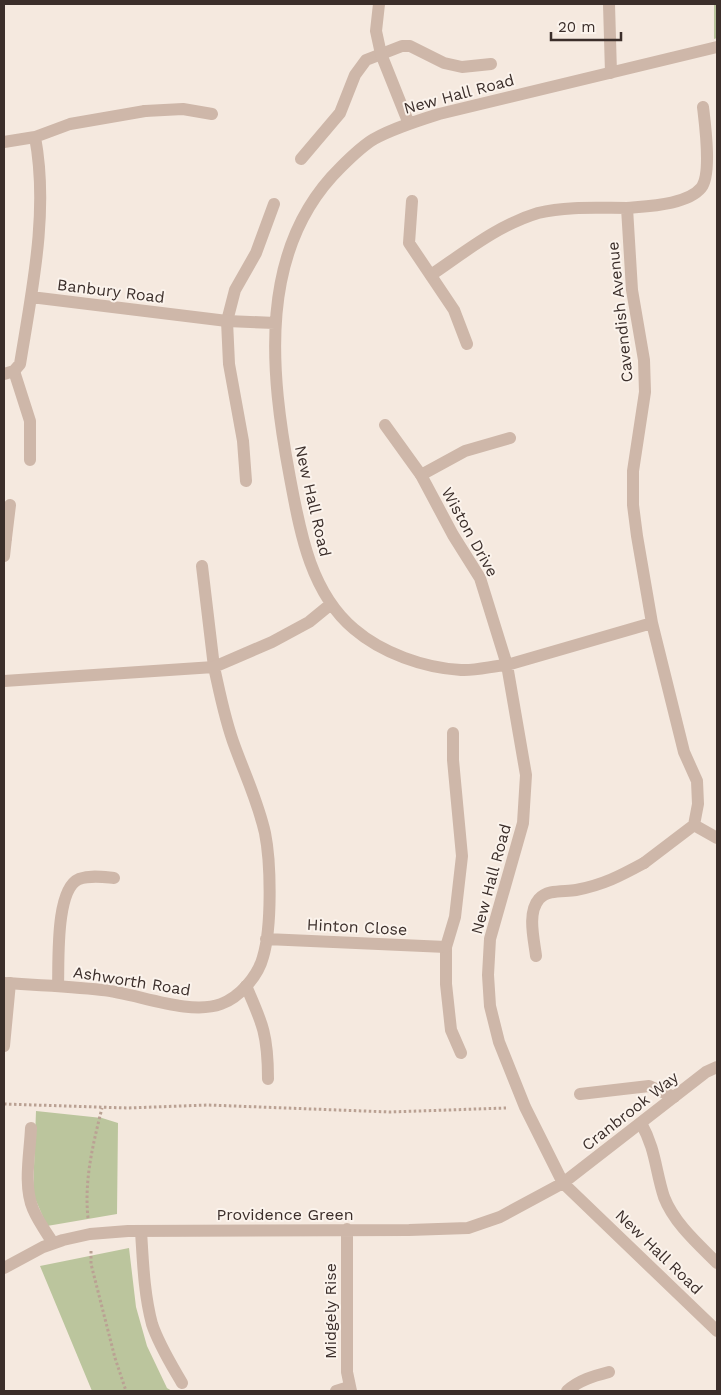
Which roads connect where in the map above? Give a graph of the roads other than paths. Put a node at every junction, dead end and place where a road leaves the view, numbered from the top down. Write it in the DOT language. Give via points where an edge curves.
graph roads {
  1 [pos="379,4"];
  2 [pos="609,4"];
  3 [pos="717,47"];
  4 [pos="381,54"];
  5 [pos="490,64"];
  6 [pos="611,73"];
  7 [pos="703,107"];
  8 [pos="212,114"];
  9 [pos="409,124"];
  10 [pos="35,137"];
  11 [pos="4,142"];
  12 [pos="301,159"];
  13 [pos="412,201"];
  14 [pos="274,204"];
  15 [pos="627,208"];
  16 [pos="431,275"];
  17 [pos="31,297"];
  18 [pos="227,321"];
  19 [pos="275,324"];
  20 [pos="467,344"];
  21 [pos="9,372"];
  22 [pos="384,425"];
  23 [pos="510,438"];
  24 [pos="30,460"];
  25 [pos="421,475"];
  26 [pos="246,482"];
  27 [pos="10,505"];
  28 [pos="4,556"];
  29 [pos="202,566"];
  30 [pos="332,604"];
  31 [pos="652,623"];
  32 [pos="507,665"];
  33 [pos="214,667"];
  34 [pos="4,680"];
  35 [pos="453,733"];
  36 [pos="694,825"];
  37 [pos="717,838"];
  38 [pos="114,878"];
  39 [pos="266,939"];
  40 [pos="446,947"];
  41 [pos="536,956"];
  42 [pos="7,983"];
  43 [pos="58,986"];
  44 [pos="246,986"];
  45 [pos="4,1046"];
  46 [pos="461,1053"];
  47 [pos="717,1067"];
  48 [pos="268,1079"];
  49 [pos="580,1094"];
  50 [pos="674,1097"];
  51 [pos="641,1123"];
  52 [pos="31,1128"];
  53 [pos="563,1183"];
  54 [pos="347,1229"];
  55 [pos="140,1231"];
  56 [pos="53,1243"];
  57 [pos="717,1263"];
  58 [pos="4,1268"];
  59 [pos="717,1331"];
  60 [pos="609,1372"];
  61 [pos="182,1383"];
  62 [pos="350,1389"];
  63 [pos="336,1391"];
  64 [pos="567,1391"];
  1 -- 4 [label="street" via="376,31"];
  2 -- 6 [label="street"];
  3 -- 6 [label="street, New Hall Road"];
  4 -- 5 [label="street" via="410,46 444,63 462,67"];
  4 -- 9 [label="street"];
  4 -- 12 [label="street" via="366,60 355,75 340,113"];
  6 -- 9 [label="street, New Hall Road"];
  7 -- 15 [label="street" via="706,173 702,188 675,201"];
  8 -- 10 [label="street" via="183,109 145,111 70,124"];
  9 -- 19 [label="street, New Hall Road" via="374,140 326,182 313,200 299,223 288,252"];
  10 -- 11 [label="street"];
  10 -- 17 [label="street" via="42,186"];
  13 -- 16 [label="street" via="409,243"];
  14 -- 18 [label="street" via="256,253 235,290"];
  15 -- 16 [label="street" via="565,209 532,216 487,236"];
  15 -- 31 [label="street, Cavendish Avenue" via="632,290 644,360 633,471 633,505"];
  16 -- 20 [label="street" via="454,310"];
  17 -- 18 [label="street, Banbury Road"];
  17 -- 21 [label="street" via="20,364"];
  18 -- 19 [label="street, Banbury Road"];
  18 -- 26 [label="street" via="229,364 243,441"];
  19 -- 30 [label="street, New Hall Road" via="278,396 292,491 313,574"];
  21 -- 24 [label="street" via="30,421"];
  22 -- 25 [label="street, Wiston Drive"];
  23 -- 25 [label="street" via="466,451"];
  25 -- 32 [label="street, Wiston Drive" via="480,578"];
  27 -- 28 [label="street"];
  29 -- 33 [label="street, Ashworth Road"];
  30 -- 32 [label="street, New Hall Road" via="353,628 383,649 462,670"];
  30 -- 33 [label="street" via="309,622 272,642"];
  31 -- 32 [label="street"];
  31 -- 36 [label="street, Cavendish Avenue" via="684,752 697,781 698,804"];
  32 -- 53 [label="street, New Hall Road" via="526,774 523,823 490,939 490,1006 499,1042 524,1107"];
  33 -- 34 [label="street"];
  33 -- 39 [label="street, Ashworth Road" via="222,706 255,793 265,835 269,878"];
  35 -- 40 [label="street" via="462,856 455,917"];
  36 -- 37 [label="street"];
  36 -- 41 [label="street" via="644,863 610,882 551,892 540,898 534,908 532,924"];
  38 -- 43 [label="street" via="93,876 78,880 67,890 62,905"];
  39 -- 40 [label="street, Hinton Close"];
  39 -- 44 [label="street, Ashworth Road" via="263,958"];
  40 -- 46 [label="street" via="447,1010"];
  42 -- 43 [label="street, Ashworth Road"];
  42 -- 45 [label="street"];
  43 -- 44 [label="street, Ashworth Road" via="201,1007 221,1004"];
  44 -- 48 [label="street" via="262,1022 268,1046"];
  47 -- 50 [label="street, Cranbrook Way"];
  49 -- 50 [label="street" via="649,1086"];
  50 -- 51 [label="street, Cranbrook Way"];
  51 -- 53 [label="street, Cranbrook Way"];
  51 -- 57 [label="street" via="651,1140 665,1198 674,1216"];
  52 -- 56 [label="street" via="30,1199 38,1220"];
  53 -- 54 [label="street, Providence Green" via="500,1217 468,1228"];
  53 -- 59 [label="street, New Hall Road"];
  54 -- 55 [label="street, Providence Green"];
  54 -- 62 [label="street, Midgely Rise" via="347,1372"];
  55 -- 56 [label="street, Providence Green" via="90,1234"];
  55 -- 61 [label="street" via="146,1294 153,1325"];
  56 -- 58 [label="street, Providence Green"];
  60 -- 64 [label="street" via="591,1377"];
  62 -- 63 [label="street"];
}
